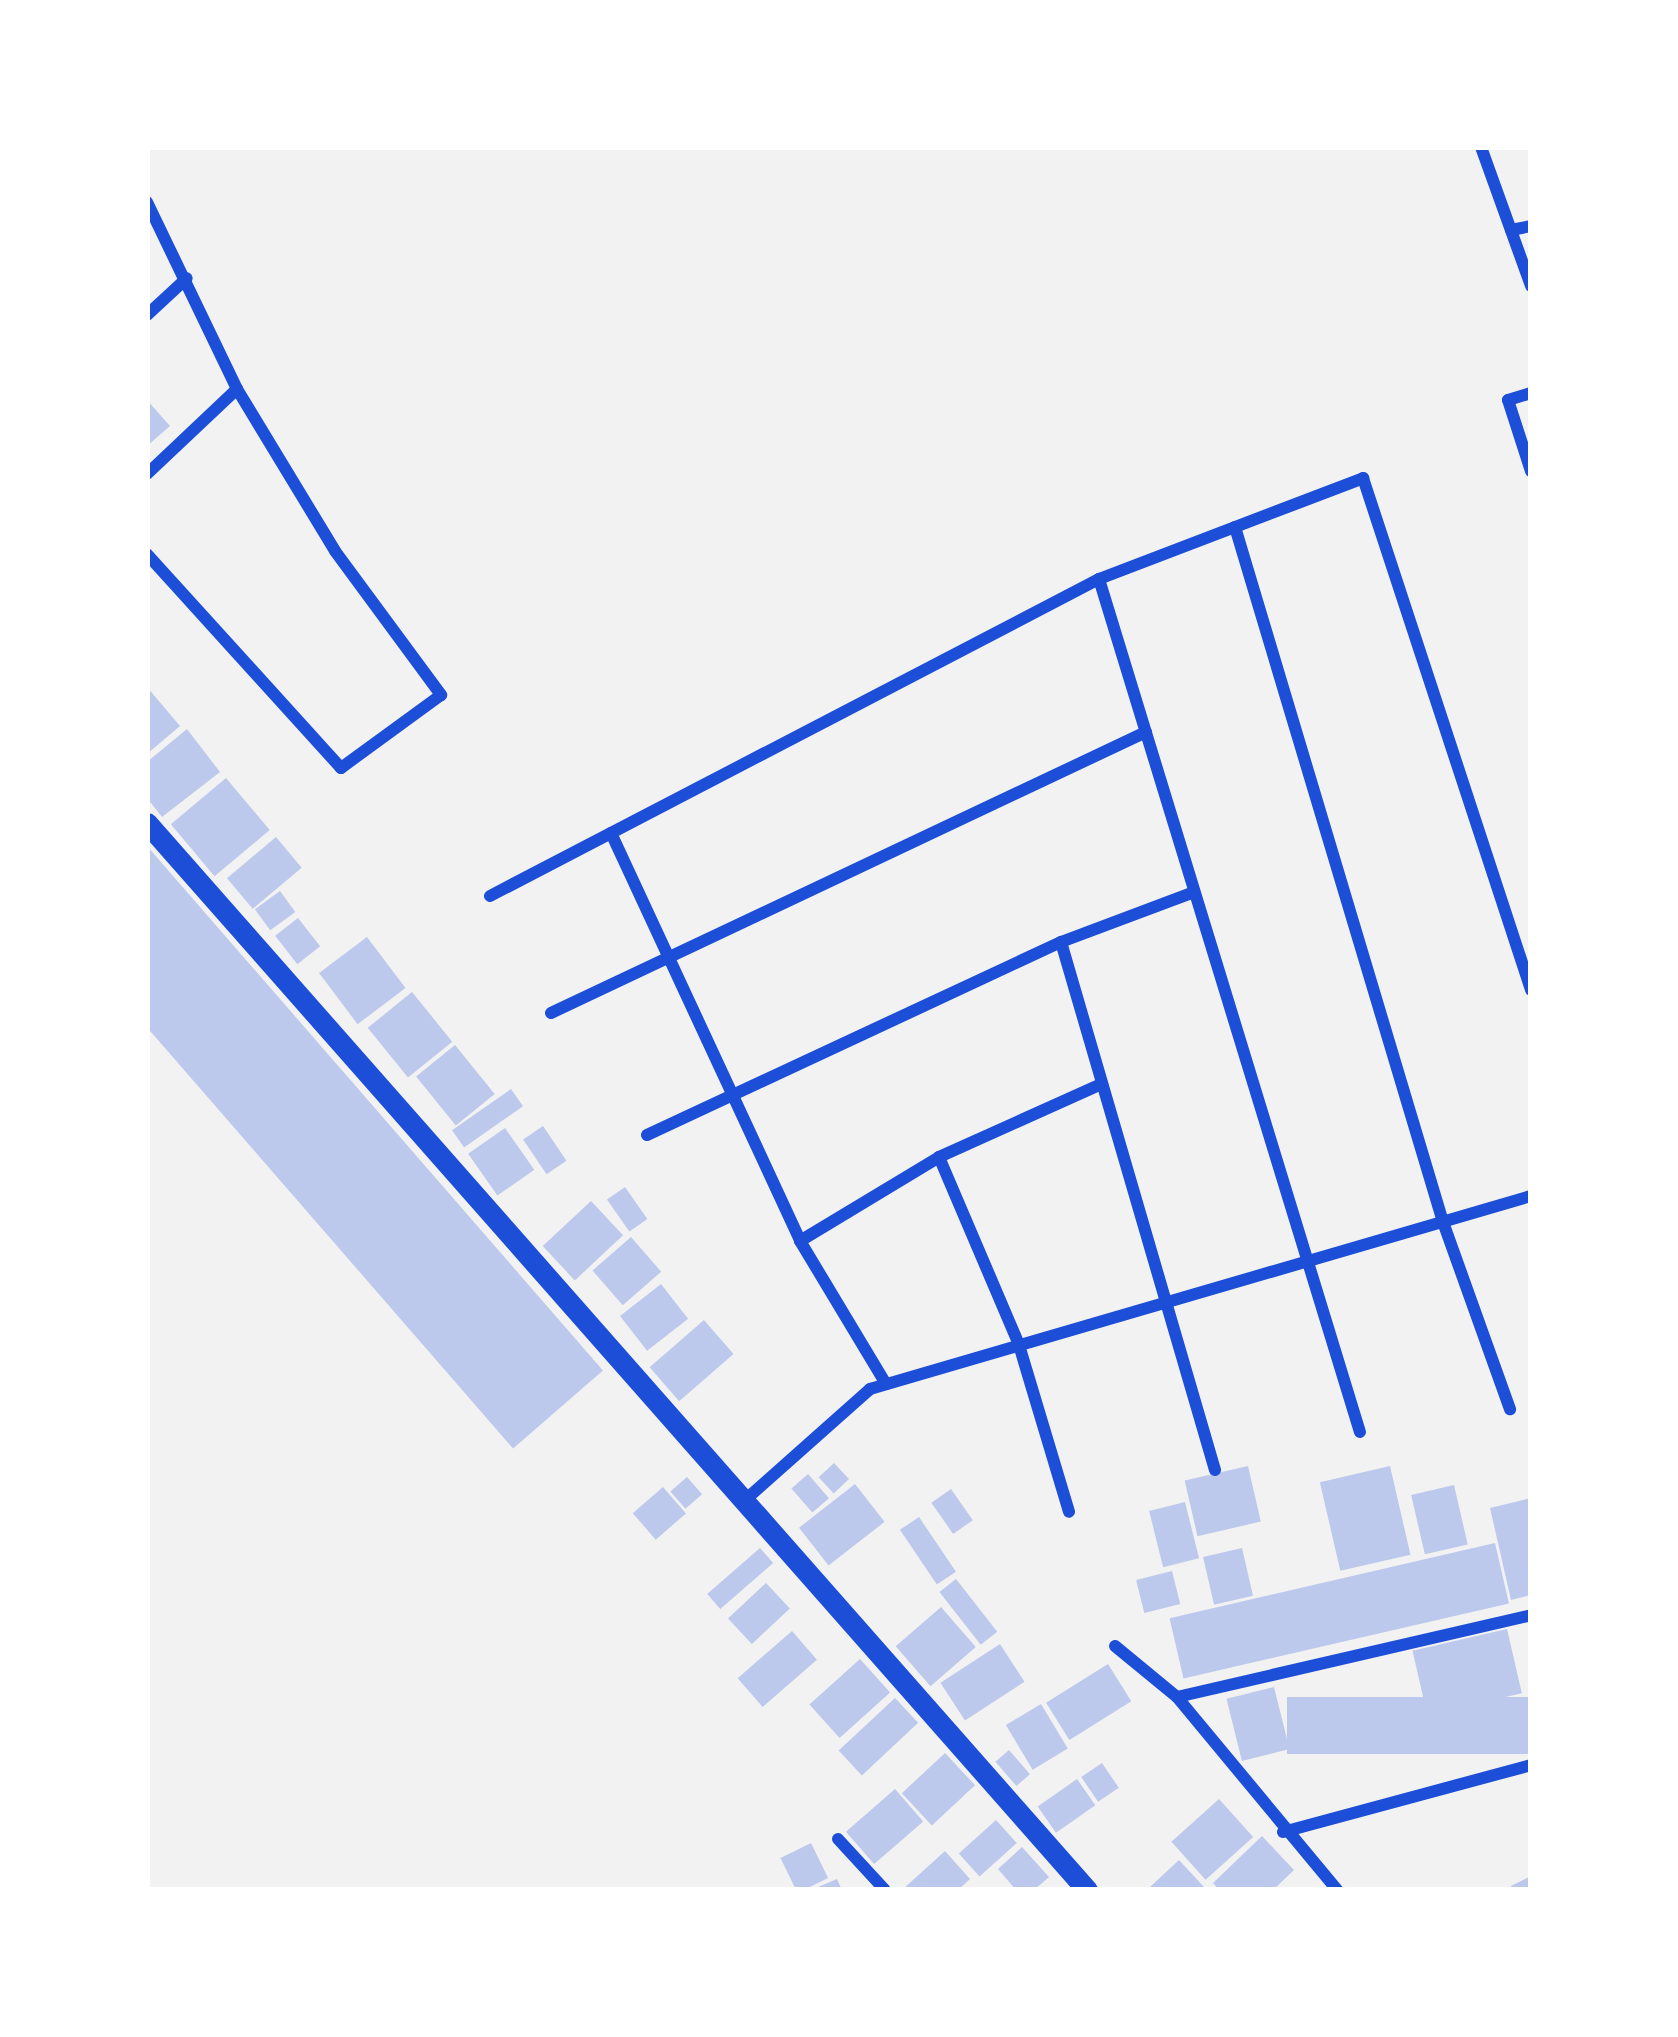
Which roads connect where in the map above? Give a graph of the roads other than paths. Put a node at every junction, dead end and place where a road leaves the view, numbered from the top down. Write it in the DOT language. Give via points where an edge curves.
graph roads {
  1 [pos="1481,147"];
  2 [pos="147,202"];
  3 [pos="1531,226"];
  4 [pos="1511,230"];
  5 [pos="187,278"];
  6 [pos="1531,286"];
  7 [pos="147,315"];
  8 [pos="237,388"];
  9 [pos="1531,393"];
  10 [pos="1531,471"];
  11 [pos="147,474"];
  12 [pos="1235,527"];
  13 [pos="147,554"];
  14 [pos="1099,579"];
  15 [pos="1146,732"];
  16 [pos="147,823"];
  17 [pos="611,833"];
  18 [pos="1195,892"];
  19 [pos="490,896"];
  20 [pos="1061,942"];
  21 [pos="670,957"];
  22 [pos="1531,990"];
  23 [pos="551,1012"];
  24 [pos="1100,1085"];
  25 [pos="732,1096"];
  26 [pos="647,1135"];
  27 [pos="939,1157"];
  28 [pos="1531,1196"];
  29 [pos="1443,1222"];
  30 [pos="800,1241"];
  31 [pos="1307,1261"];
  32 [pos="1159,1304"];
  33 [pos="1019,1345"];
  34 [pos="886,1384"];
  35 [pos="1510,1409"];
  36 [pos="1360,1432"];
  37 [pos="1215,1470"];
  38 [pos="744,1501"];
  39 [pos="1069,1512"];
  40 [pos="1531,1615"];
  41 [pos="1114,1646"];
  42 [pos="1177,1697"];
  43 [pos="1531,1765"];
  44 [pos="1283,1832"];
  45 [pos="838,1839"];
  46 [pos="885,1890"];
  47 [pos="1087,1890"];
  48 [pos="1336,1890"];
  1 -- 4 [label="street"];
  2 -- 5 [label="street"];
  3 -- 4 [label="street"];
  4 -- 6 [label="street"];
  5 -- 7 [label="street"];
  5 -- 8 [label="street"];
  8 -- 11 [label="street"];
  8 -- 13 [label="street" via="335,551 442,695 340,768"];
  9 -- 10 [label="street" via="1508,400"];
  12 -- 14 [label="street"];
  12 -- 22 [label="street" via="1363,478"];
  12 -- 29 [label="street"];
  14 -- 15 [label="street"];
  14 -- 17 [label="street"];
  15 -- 18 [label="street"];
  15 -- 21 [label="street"];
  16 -- 38 [label="street"];
  17 -- 19 [label="street"];
  17 -- 21 [label="street"];
  18 -- 20 [label="street"];
  18 -- 31 [label="street"];
  20 -- 24 [label="street"];
  20 -- 25 [label="street"];
  21 -- 23 [label="street"];
  21 -- 25 [label="street"];
  24 -- 27 [label="street"];
  24 -- 32 [label="street"];
  25 -- 26 [label="street"];
  25 -- 30 [label="street"];
  27 -- 30 [label="street"];
  27 -- 33 [label="street"];
  28 -- 29 [label="street"];
  29 -- 31 [label="street"];
  29 -- 35 [label="street"];
  30 -- 34 [label="street"];
  31 -- 32 [label="street"];
  31 -- 36 [label="street"];
  32 -- 33 [label="street"];
  32 -- 37 [label="street"];
  33 -- 34 [label="street"];
  33 -- 39 [label="street"];
  34 -- 38 [label="street"];
  38 -- 47 [label="street"];
  40 -- 42 [label="street"];
  41 -- 42 [label="street"];
  42 -- 44 [label="street"];
  43 -- 44 [label="street"];
  44 -- 48 [label="street"];
  45 -- 46 [label="street"];
}
